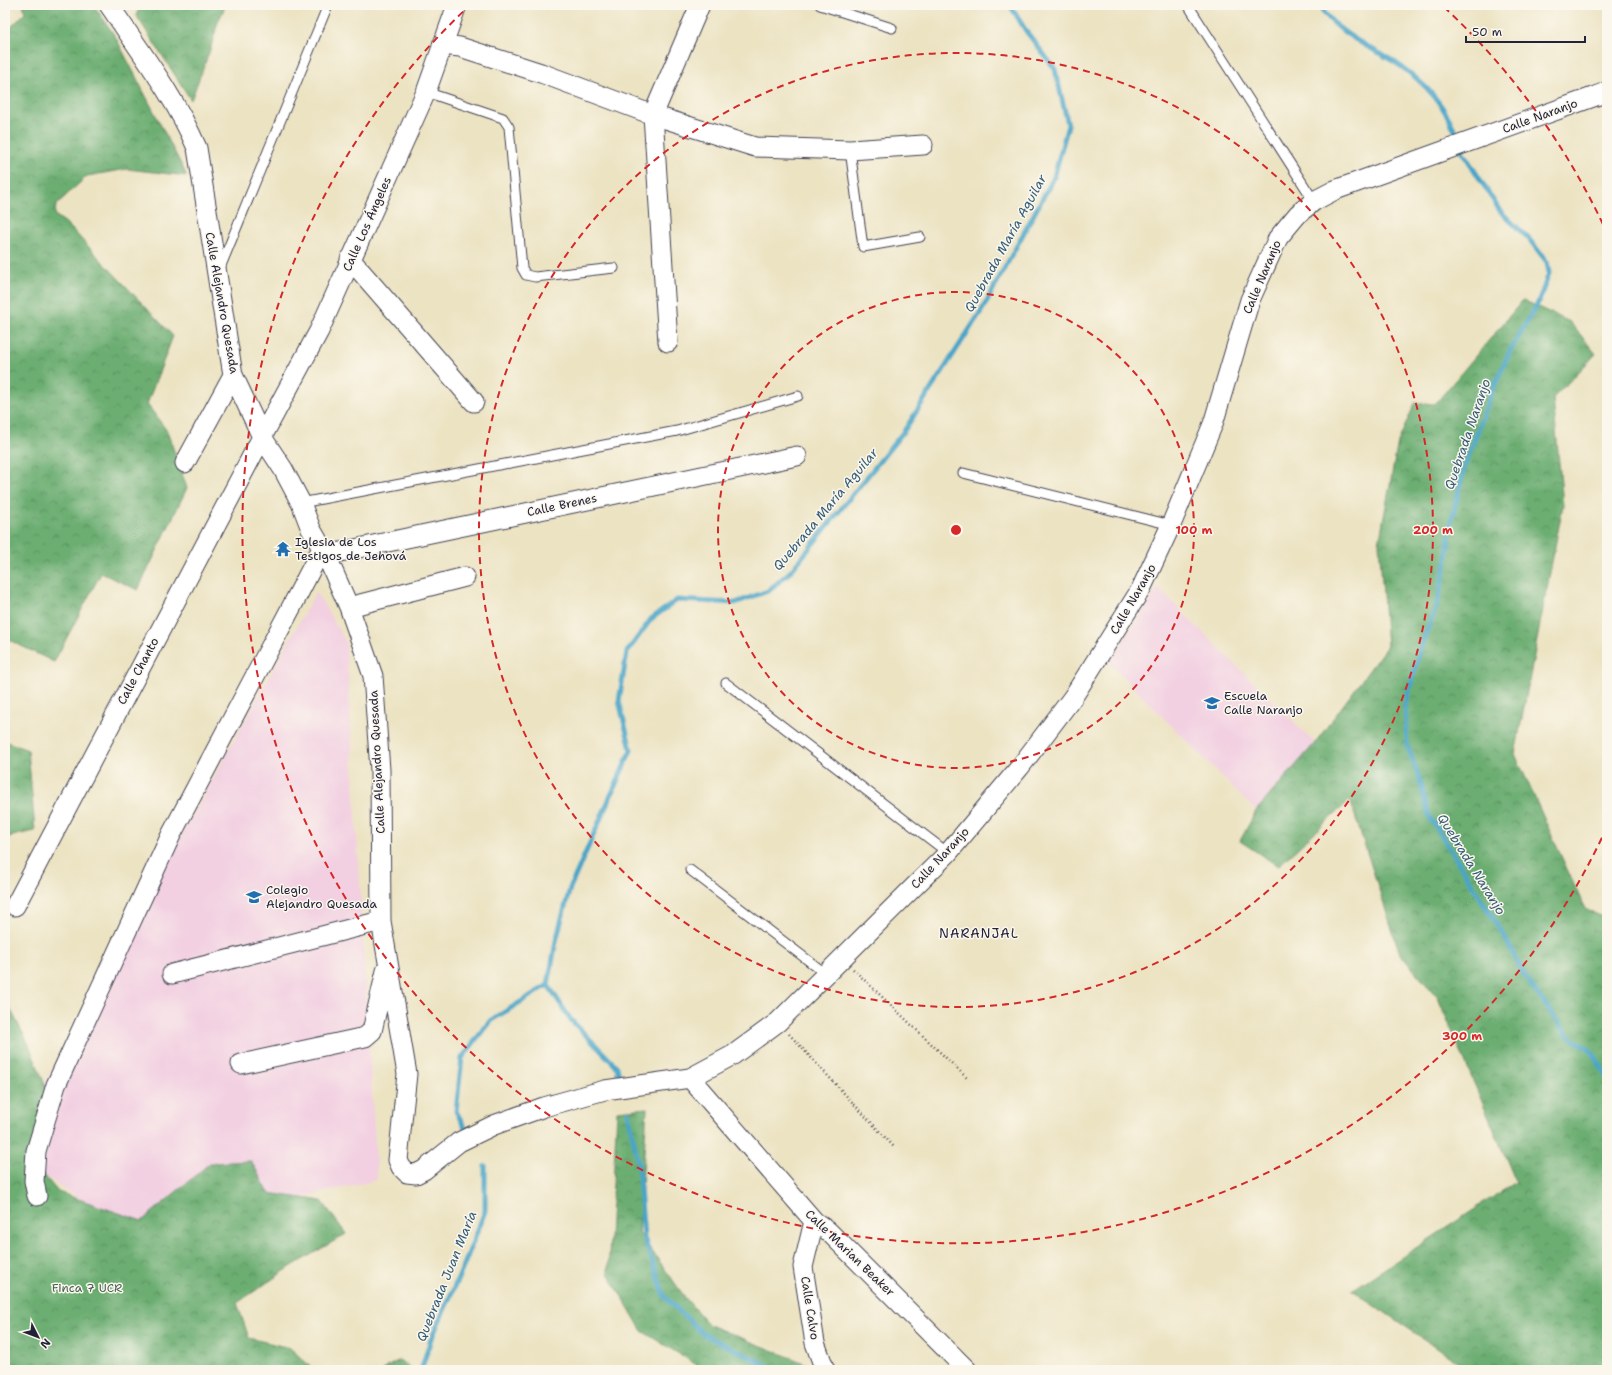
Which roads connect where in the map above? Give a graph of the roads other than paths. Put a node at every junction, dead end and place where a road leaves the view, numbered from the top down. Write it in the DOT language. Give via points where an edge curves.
graph roads {
  1 [pos="109,5"];
  2 [pos="328,5"];
  3 [pos="457,5"];
  4 [pos="700,5"];
  5 [pos="820,5"];
  6 [pos="1188,5"];
  7 [pos="892,28"];
  8 [pos="442,45"];
  9 [pos="426,92"];
  10 [pos="1607,92"];
  11 [pos="653,115"];
  12 [pos="923,145"];
  13 [pos="850,150"];
  14 [pos="1314,200"];
  15 [pos="920,237"];
  16 [pos="350,259"];
  17 [pos="614,268"];
  18 [pos="217,274"];
  19 [pos="668,342"];
  20 [pos="233,375"];
  21 [pos="798,396"];
  22 [pos="474,402"];
  23 [pos="262,437"];
  24 [pos="797,456"];
  25 [pos="184,463"];
  26 [pos="963,473"];
  27 [pos="301,503"];
  28 [pos="1172,525"];
  29 [pos="324,552"];
  30 [pos="464,577"];
  31 [pos="349,607"];
  32 [pos="726,683"];
  33 [pos="948,853"];
  34 [pos="690,870"];
  35 [pos="15,906"];
  36 [pos="381,921"];
  37 [pos="388,964"];
  38 [pos="172,974"];
  39 [pos="826,974"];
  40 [pos="241,1064"];
  41 [pos="690,1078"];
  42 [pos="37,1196"];
  43 [pos="814,1221"];
  44 [pos="825,1370"];
  45 [pos="967,1370"];
  1 -- 18 [label="street, Calle Alejandro Quesada" via="158,76 188,126 197,148"];
  2 -- 18 [label="lane"];
  3 -- 8 [label="street, Calle Los Ángeles"];
  4 -- 11 [label="street"];
  5 -- 7 [label="lane"];
  6 -- 14 [label="lane"];
  8 -- 9 [label="street, Calle Los Ángeles"];
  8 -- 11 [label="street" via="460,47 541,73"];
  9 -- 16 [label="street, Calle Los Ángeles"];
  9 -- 17 [label="lane" via="503,118 509,127 522,268 526,275 535,277"];
  10 -- 14 [label="street, Calle Naranjo" via="1335,190"];
  11 -- 13 [label="street" via="755,146"];
  11 -- 19 [label="street"];
  12 -- 13 [label="street"];
  13 -- 15 [label="lane" via="863,248"];
  14 -- 28 [label="street, Calle Naranjo" via="1278,238 1250,300 1213,424"];
  16 -- 22 [label="street"];
  16 -- 23 [label="street, Calle Los Ángeles" via="319,331"];
  18 -- 20 [label="street, Calle Alejandro Quesada"];
  20 -- 23 [label="street, Calle Alejandro Quesada"];
  20 -- 25 [label="street"];
  21 -- 27 [label="lane" via="677,431"];
  23 -- 27 [label="street, Calle Alejandro Quesada"];
  23 -- 35 [label="street, Calle Chanto"];
  24 -- 29 [label="street, Calle Brenes"];
  26 -- 28 [label="lane"];
  27 -- 29 [label="street, Calle Alejandro Quesada"];
  28 -- 33 [label="street, Calle Naranjo" via="1141,589 1073,697 1020,767"];
  29 -- 31 [label="street, Calle Alejandro Quesada"];
  29 -- 42 [label="street" via="171,834 56,1085 36,1151 34,1181"];
  30 -- 31 [label="street"];
  31 -- 36 [label="street, Calle Alejandro Quesada" via="373,676 380,770"];
  32 -- 33 [label="lane"];
  33 -- 39 [label="street, Calle Naranjo"];
  34 -- 39 [label="lane"];
  36 -- 37 [label="street, Calle Alejandro Quesada"];
  36 -- 38 [label="street"];
  37 -- 40 [label="street" via="372,1031 365,1037"];
  37 -- 41 [label="street, Calle Alejandro Quesada" via="407,1074 398,1160 407,1173 416,1174 424,1170 459,1142 494,1125 544,1107 605,1090"];
  39 -- 41 [label="street, Calle Naranjo" via="778,1022 733,1055"];
  41 -- 43 [label="street, Calle Marian Beaker"];
  43 -- 44 [label="street, Calle Calvo" via="803,1267 815,1343"];
  43 -- 45 [label="street, Calle Marian Beaker" via="828,1231"];
}
